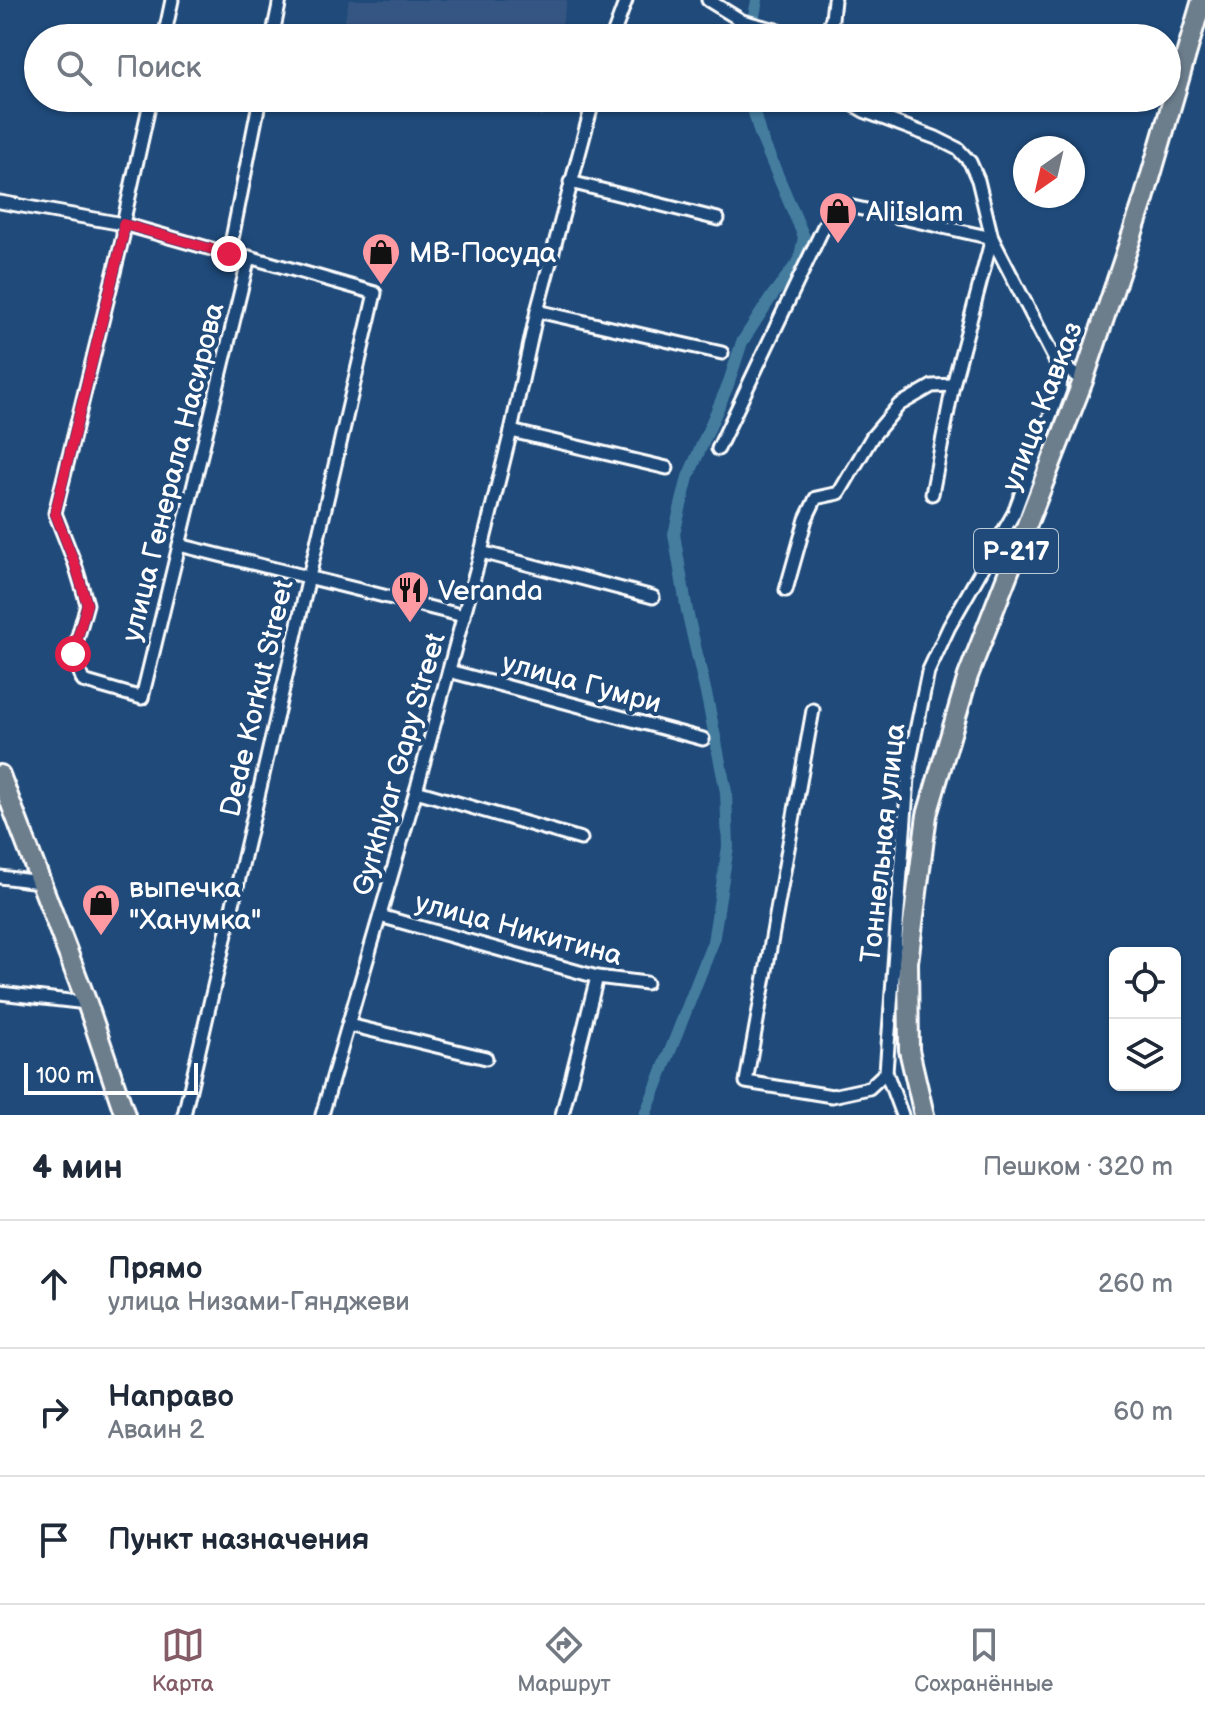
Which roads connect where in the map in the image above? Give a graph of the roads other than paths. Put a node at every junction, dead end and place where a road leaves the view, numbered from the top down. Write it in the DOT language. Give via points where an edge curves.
graph roads {
  1 [pos="172,0"];
  2 [pos="280,0"];
  3 [pos="626,0"];
  4 [pos="708,0"];
  5 [pos="834,0"];
  6 [pos="1202,0"];
  7 [pos="167,24"];
  8 [pos="275,24"];
  9 [pos="617,24"];
  10 [pos="753,24"];
  11 [pos="830,24"];
  12 [pos="1181,72"];
  13 [pos="148,112"];
  14 [pos="257,112"];
  15 [pos="590,112"];
  16 [pos="867,112"];
  17 [pos="1169,112"];
  18 [pos="570,182"];
  19 [pos="0,202"];
  20 [pos="718,219"];
  21 [pos="123,224"];
  22 [pos="992,238"];
  23 [pos="229,254"];
  24 [pos="249,257"];
  25 [pos="537,311"];
  26 [pos="722,353"];
  27 [pos="1055,360"];
  28 [pos="1083,381"];
  29 [pos="953,385"];
  30 [pos="511,431"];
  31 [pos="718,449"];
  32 [pos="667,468"];
  33 [pos="932,494"];
  34 [pos="179,545"];
  35 [pos="481,552"];
  36 [pos="308,578"];
  37 [pos="786,590"];
  38 [pos="653,597"];
  39 [pos="464,616"];
  40 [pos="449,671"];
  41 [pos="813,710"];
  42 [pos="703,739"];
  43 [pos="0,775"];
  44 [pos="416,791"];
  45 [pos="581,839"];
  46 [pos="0,877"];
  47 [pos="40,882"];
  48 [pos="380,916"];
  49 [pos="597,977"];
  50 [pos="646,983"];
  51 [pos="0,993"];
  52 [pos="87,1003"];
  53 [pos="349,1025"];
  54 [pos="486,1058"];
  55 [pos="886,1072"];
  56 [pos="125,1115"];
  57 [pos="184,1115"];
  58 [pos="322,1115"];
  59 [pos="562,1115"];
  60 [pos="902,1115"];
  61 [pos="924,1115"];
  1 -- 7 [label="street"];
  2 -- 8 [label="street"];
  3 -- 9 [label="street"];
  4 -- 10 [label="street"];
  5 -- 11 [label="street"];
  6 -- 12 [label="main road, улица Кавказ / Р-217"];
  13 -- 21 [label="street"];
  14 -- 23 [label="street"];
  15 -- 18 [label="street, Gyrkhlyar Gapy Street"];
  16 -- 22 [label="street" via="958,149 978,180"];
  17 -- 28 [label="main road, улица Кавказ / Р-217"];
  18 -- 20 [label="street"];
  18 -- 25 [label="street, Gyrkhlyar Gapy Street"];
  19 -- 21 [label="street"];
  21 -- 23 [label="street"];
  21 -- 34 [label="street, улица Генерала Насирова" via="55,513 87,604 73,654 83,681 142,698"];
  22 -- 27 [label="street, Тоннельная улица"];
  22 -- 29 [label="street"];
  22 -- 31 [label="street" via="835,203"];
  23 -- 24 [label="street"];
  24 -- 34 [label="street, улица Генерала Насирова"];
  24 -- 36 [label="street, Dede Korkut Street" via="375,293"];
  25 -- 26 [label="street"];
  25 -- 30 [label="street, Gyrkhlyar Gapy Street"];
  27 -- 28 [label="street"];
  27 -- 55 [label="street, Тоннельная улица" via="1060,389 1014,513 928,672 909,765"];
  28 -- 61 [label="main road, улица Кавказ / Р-217" via="968,676 927,815 908,962 909,1050"];
  29 -- 33 [label="street"];
  29 -- 37 [label="street" via="932,386 899,405 872,437 839,493 816,498"];
  30 -- 32 [label="street"];
  30 -- 35 [label="street, Gyrkhlyar Gapy Street"];
  34 -- 36 [label="street"];
  35 -- 38 [label="street"];
  35 -- 39 [label="street, Gyrkhlyar Gapy Street"];
  36 -- 39 [label="street"];
  36 -- 57 [label="street, Dede Korkut Street"];
  39 -- 40 [label="street, Gyrkhlyar Gapy Street"];
  40 -- 42 [label="street, улица Гумри"];
  40 -- 44 [label="street, Gyrkhlyar Gapy Street"];
  41 -- 55 [label="street" via="746,1082 832,1096 869,1088"];
  43 -- 47 [label="main road"];
  44 -- 45 [label="street"];
  44 -- 48 [label="street, Gyrkhlyar Gapy Street"];
  46 -- 47 [label="street"];
  47 -- 52 [label="main road"];
  48 -- 49 [label="street, улица Никитина"];
  48 -- 53 [label="street, Gyrkhlyar Gapy Street"];
  49 -- 50 [label="street, улица Никитина"];
  49 -- 59 [label="street"];
  51 -- 52 [label="street"];
  52 -- 56 [label="main road"];
  53 -- 54 [label="street"];
  53 -- 58 [label="street, Gyrkhlyar Gapy Street"];
  55 -- 60 [label="street"];
}
